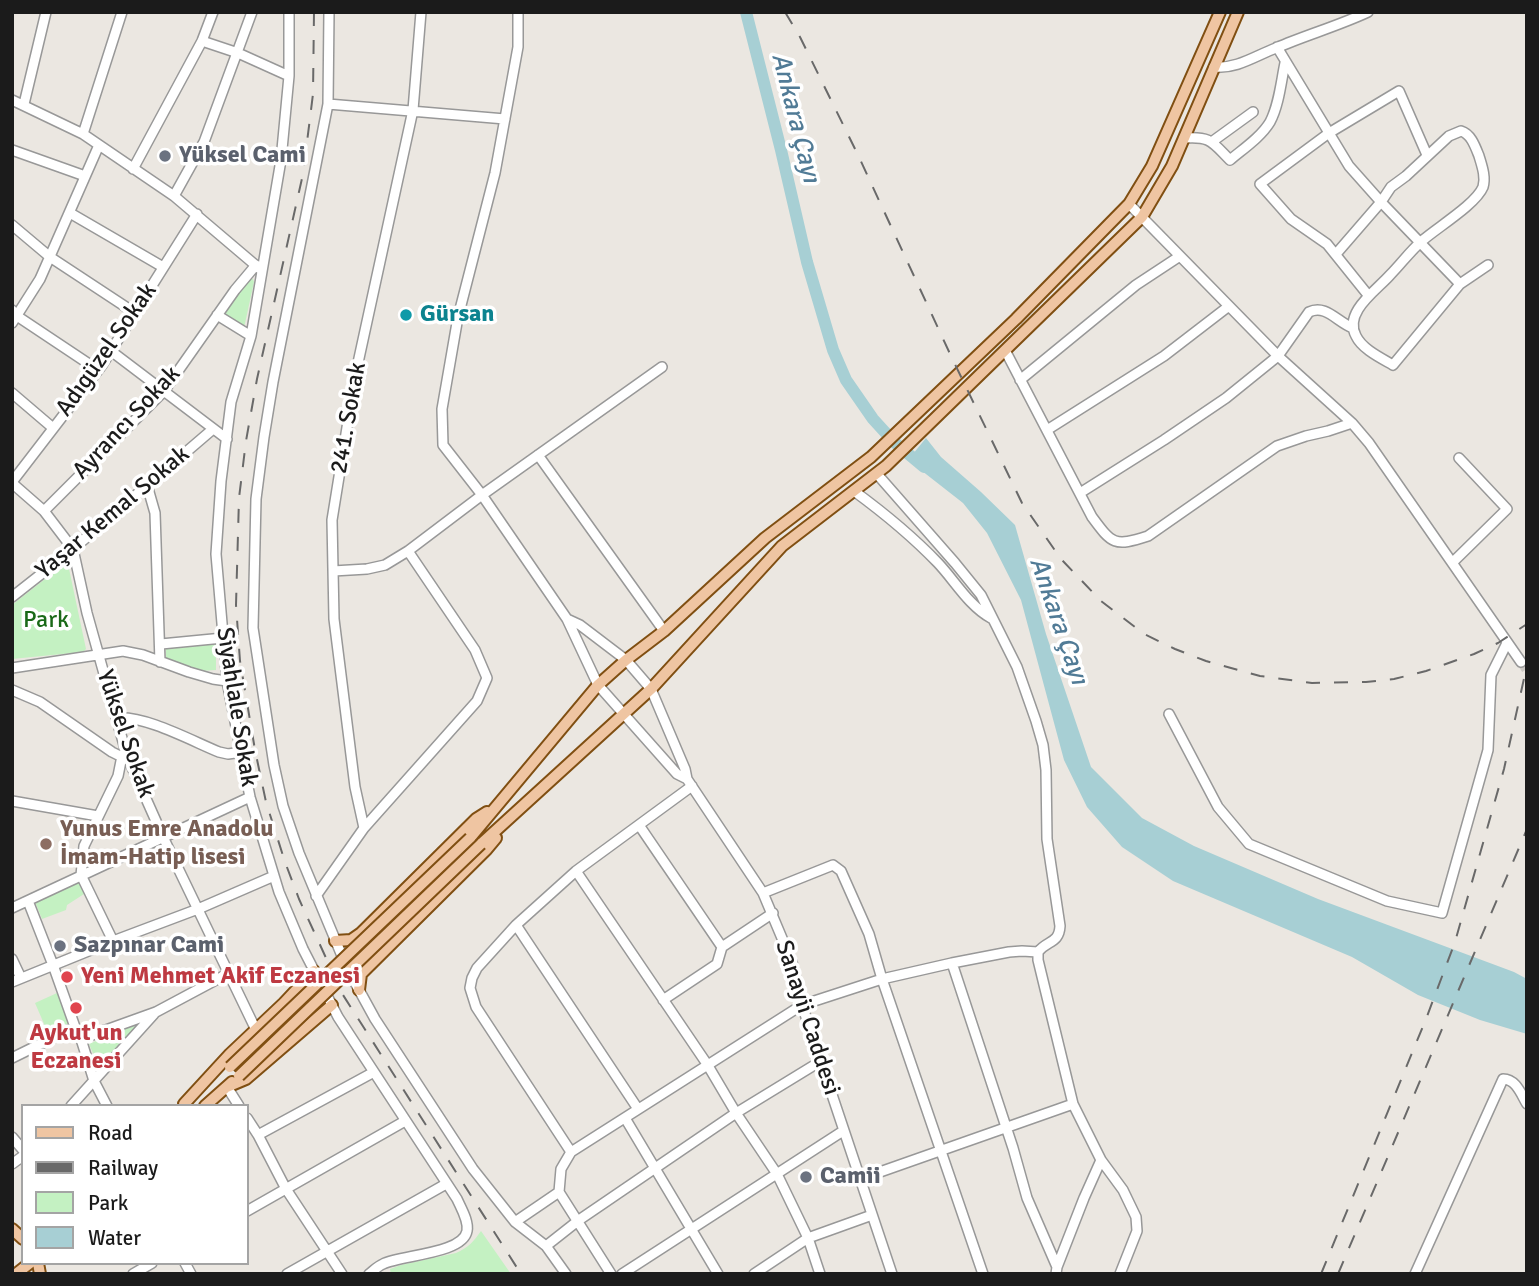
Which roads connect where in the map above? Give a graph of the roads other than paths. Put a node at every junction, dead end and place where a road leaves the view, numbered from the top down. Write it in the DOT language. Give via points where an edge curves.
graph roads {
  1 [pos="46,12"];
  2 [pos="122,12"];
  3 [pos="213,12"];
  4 [pos="252,12"];
  5 [pos="289,12"];
  6 [pos="329,12"];
  7 [pos="421,12"];
  8 [pos="518,12"];
  9 [pos="1220,12"];
  10 [pos="1238,12"];
  11 [pos="1368,12"];
  12 [pos="202,41"];
  13 [pos="1277,47"];
  14 [pos="238,52"];
  15 [pos="1285,63"];
  16 [pos="1214,66"];
  17 [pos="289,76"];
  18 [pos="12,100"];
  19 [pos="24,104"];
  20 [pos="328,104"];
  21 [pos="413,110"];
  22 [pos="1252,113"];
  23 [pos="505,119"];
  24 [pos="1329,133"];
  25 [pos="83,134"];
  26 [pos="1184,138"];
  27 [pos="1213,141"];
  28 [pos="99,145"];
  29 [pos="12,150"];
  30 [pos="1427,155"];
  31 [pos="134,169"];
  32 [pos="85,176"];
  33 [pos="174,196"];
  34 [pos="1381,202"];
  35 [pos="1129,204"];
  36 [pos="70,213"];
  37 [pos="197,214"];
  38 [pos="1142,217"];
  39 [pos="12,225"];
  40 [pos="1421,242"];
  41 [pos="1336,254"];
  42 [pos="1180,256"];
  43 [pos="50,257"];
  44 [pos="1488,265"];
  45 [pos="163,267"];
  46 [pos="259,268"];
  47 [pos="1460,284"];
  48 [pos="1368,295"];
  49 [pos="1229,306"];
  50 [pos="135,313"];
  51 [pos="217,315"];
  52 [pos="14,316"];
  53 [pos="1353,328"];
  54 [pos="251,336"];
  55 [pos="111,351"];
  56 [pos="1006,352"];
  57 [pos="1278,356"];
  58 [pos="662,367"];
  59 [pos="99,370"];
  60 [pos="1020,380"];
  61 [pos="164,391"];
  62 [pos="12,393"];
  63 [pos="1352,423"];
  64 [pos="53,428"];
  65 [pos="213,429"];
  66 [pos="1047,430"];
  67 [pos="227,439"];
  68 [pos="538,455"];
  69 [pos="1459,458"];
  70 [pos="881,470"];
  71 [pos="12,482"];
  72 [pos="147,485"];
  73 [pos="854,491"];
  74 [pos="1080,493"];
  75 [pos="482,495"];
  76 [pos="44,510"];
  77 [pos="73,549"];
  78 [pos="408,551"];
  79 [pos="1452,562"];
  80 [pos="333,571"];
  81 [pos="12,597"];
  82 [pos="992,618"];
  83 [pos="567,619"];
  84 [pos="664,631"];
  85 [pos="222,638"];
  86 [pos="161,643"];
  87 [pos="1507,643"];
  88 [pos="98,654"];
  89 [pos="626,660"];
  90 [pos="160,662"];
  91 [pos="1521,662"];
  92 [pos="12,668"];
  93 [pos="227,681"];
  94 [pos="598,685"];
  95 [pos="651,689"];
  96 [pos="12,690"];
  97 [pos="1170,714"];
  98 [pos="623,715"];
  99 [pos="117,718"];
  100 [pos="242,752"];
  101 [pos="125,756"];
  102 [pos="690,783"];
  103 [pos="250,797"];
  104 [pos="12,801"];
  105 [pos="500,802"];
  106 [pos="514,814"];
  107 [pos="97,816"];
  108 [pos="639,825"];
  109 [pos="364,828"];
  110 [pos="164,839"];
  111 [pos="576,870"];
  112 [pos="81,875"];
  113 [pos="274,876"];
  114 [pos="763,893"];
  115 [pos="316,896"];
  116 [pos="28,901"];
  117 [pos="14,905"];
  118 [pos="198,909"];
  119 [pos="773,913"];
  120 [pos="516,925"];
  121 [pos="361,933"];
  122 [pos="113,941"];
  123 [pos="335,941"];
  124 [pos="388,947"];
  125 [pos="722,947"];
  126 [pos="1038,952"];
  127 [pos="12,959"];
  128 [pos="953,963"];
  129 [pos="53,965"];
  130 [pos="314,971"];
  131 [pos="229,973"];
  132 [pos="882,979"];
  133 [pos="17,980"];
  134 [pos="359,989"];
  135 [pos="663,1000"];
  136 [pos="284,1003"];
  137 [pos="332,1005"];
  138 [pos="802,1005"];
  139 [pos="156,1012"];
  140 [pos="75,1027"];
  141 [pos="307,1027"];
  142 [pos="256,1030"];
  143 [pos="81,1039"];
  144 [pos="12,1058"];
  145 [pos="821,1061"];
  146 [pos="707,1064"];
  147 [pos="374,1072"];
  148 [pos="94,1081"];
  149 [pos="227,1087"];
  150 [pos="73,1104"];
  151 [pos="106,1104"];
  152 [pos="184,1104"];
  153 [pos="184,1104"];
  154 [pos="207,1104"];
  155 [pos="238,1104"];
  156 [pos="1073,1104"];
  157 [pos="1527,1104"];
  158 [pos="638,1109"];
  159 [pos="736,1113"];
  160 [pos="625,1118"];
  161 [pos="248,1120"];
  162 [pos="405,1121"];
  163 [pos="1006,1128"];
  164 [pos="844,1131"];
  165 [pos="258,1135"];
  166 [pos="942,1150"];
  167 [pos="571,1152"];
  168 [pos="1101,1160"];
  169 [pos="655,1170"];
  170 [pos="777,1174"];
  171 [pos="860,1179"];
  172 [pos="446,1184"];
  173 [pos="286,1189"];
  174 [pos="559,1192"];
  175 [pos="248,1210"];
  176 [pos="872,1215"];
  177 [pos="579,1220"];
  178 [pos="515,1222"];
  179 [pos="691,1230"];
  180 [pos="808,1238"];
  181 [pos="547,1246"];
  182 [pos="327,1251"];
  183 [pos="1057,1271"];
  184 [pos="287,1274"];
  185 [pos="342,1274"];
  186 [pos="369,1274"];
  187 [pos="566,1274"];
  188 [pos="611,1274"];
  189 [pos="622,1274"];
  190 [pos="718,1274"];
  191 [pos="754,1274"];
  192 [pos="820,1274"];
  193 [pos="892,1274"];
  194 [pos="982,1274"];
  195 [pos="1120,1274"];
  196 [pos="1415,1274"];
  1 -- 19 [label="street"];
  2 -- 25 [label="street"];
  3 -- 12 [label="street"];
  4 -- 14 [label="street"];
  5 -- 17 [label="street, Siyahlale Sokak"];
  6 -- 20 [label="street"];
  7 -- 21 [label="street, 241. Sokak"];
  8 -- 23 [label="street" via="518,47"];
  9 -- 35 [label="main road" via="1152,166"];
  10 -- 16 [label="main road"];
  11 -- 13 [label="street"];
  12 -- 14 [label="street"];
  12 -- 31 [label="street"];
  13 -- 15 [label="street"];
  13 -- 16 [label="street" via="1228,68"];
  14 -- 17 [label="street"];
  14 -- 33 [label="street" via="204,142"];
  15 -- 24 [label="street"];
  15 -- 27 [label="street" via="1270,121 1262,132 1230,160"];
  16 -- 26 [label="main road"];
  17 -- 46 [label="street, Siyahlale Sokak" via="281,160"];
  18 -- 19 [label="street"];
  19 -- 25 [label="street"];
  20 -- 21 [label="street"];
  20 -- 115 [label="street" via="264,437 256,499 253,592 253,628 274,765 283,806"];
  21 -- 23 [label="street"];
  21 -- 80 [label="street, 241. Sokak" via="356,372 331,520"];
  22 -- 27 [label="street"];
  23 -- 75 [label="street" via="458,317 442,409 443,445"];
  24 -- 30 [label="street" via="1399,91"];
  24 -- 34 [label="street" via="1349,166"];
  24 -- 41 [label="street" via="1260,184 1291,219"];
  25 -- 28 [label="street"];
  26 -- 27 [label="street"];
  26 -- 38 [label="main road"];
  28 -- 31 [label="street"];
  28 -- 32 [label="street"];
  29 -- 32 [label="street"];
  30 -- 34 [label="street"];
  30 -- 40 [label="street" via="1449,136 1463,131 1472,141 1485,177 1475,199"];
  31 -- 33 [label="street"];
  32 -- 36 [label="street"];
  33 -- 37 [label="street"];
  34 -- 40 [label="street"];
  34 -- 41 [label="street"];
  35 -- 38 [label="street"];
  35 -- 84 [label="main road" via="871,457 765,538"];
  36 -- 43 [label="street"];
  36 -- 45 [label="street"];
  37 -- 45 [label="street, Adıgüzel Sokak"];
  37 -- 46 [label="street"];
  38 -- 42 [label="street"];
  38 -- 56 [label="main road"];
  39 -- 43 [label="street"];
  40 -- 47 [label="street"];
  40 -- 48 [label="street"];
  41 -- 48 [label="street"];
  42 -- 49 [label="street"];
  42 -- 60 [label="street" via="1136,285"];
  43 -- 50 [label="street"];
  43 -- 52 [label="street"];
  44 -- 47 [label="street"];
  45 -- 50 [label="street, Adıgüzel Sokak"];
  46 -- 51 [label="street, Ayrancı Sokak"];
  46 -- 54 [label="street, Siyahlale Sokak"];
  47 -- 53 [label="street" via="1393,365 1360,342"];
  48 -- 53 [label="street"];
  49 -- 57 [label="street"];
  49 -- 66 [label="street" via="1164,356"];
  50 -- 55 [label="street, Adıgüzel Sokak"];
  51 -- 54 [label="street"];
  51 -- 61 [label="street, Ayrancı Sokak"];
  52 -- 59 [label="street"];
  53 -- 57 [label="street" via="1326,311 1312,310"];
  54 -- 67 [label="street, Siyahlale Sokak" via="231,402"];
  55 -- 59 [label="street, Adıgüzel Sokak"];
  55 -- 61 [label="street"];
  56 -- 60 [label="street"];
  56 -- 70 [label="main road"];
  57 -- 63 [label="street"];
  57 -- 74 [label="street" via="1226,398"];
  58 -- 68 [label="street"];
  59 -- 64 [label="street, Adıgüzel Sokak"];
  60 -- 66 [label="street"];
  61 -- 65 [label="street"];
  61 -- 76 [label="street, Ayrancı Sokak"];
  62 -- 64 [label="street"];
  63 -- 74 [label="street" via="1277,446 1137,540 1116,542 1107,537"];
  63 -- 79 [label="street"];
  64 -- 71 [label="street, Adıgüzel Sokak"];
  65 -- 67 [label="street"];
  65 -- 72 [label="street, Yaşar Kemal Sokak"];
  66 -- 74 [label="street"];
  67 -- 85 [label="street, Siyahlale Sokak" via="216,554"];
  68 -- 75 [label="street"];
  68 -- 84 [label="street"];
  69 -- 79 [label="street" via="1507,509"];
  70 -- 73 [label="main road"];
  70 -- 82 [label="street" via="971,581"];
  71 -- 76 [label="street, Yüksel Sokak"];
  72 -- 77 [label="street, Yaşar Kemal Sokak"];
  72 -- 86 [label="street" via="155,513"];
  73 -- 82 [label="street" via="903,530"];
  73 -- 95 [label="main road" via="782,547"];
  75 -- 78 [label="street"];
  75 -- 83 [label="street"];
  76 -- 77 [label="street, Yüksel Sokak"];
  77 -- 81 [label="street, Yaşar Kemal Sokak"];
  77 -- 88 [label="street, Yüksel Sokak"];
  78 -- 80 [label="street" via="385,565"];
  78 -- 109 [label="street" via="475,650 487,678 477,701"];
  79 -- 87 [label="street"];
  80 -- 109 [label="street, 241. Sokak" via="334,619"];
  82 -- 126 [label="street" via="1017,667 1045,757 1047,839 1060,929 1055,940"];
  83 -- 89 [label="street"];
  83 -- 94 [label="street"];
  84 -- 89 [label="main road"];
  85 -- 86 [label="street"];
  85 -- 93 [label="street, Siyahlale Sokak"];
  86 -- 90 [label="street"];
  87 -- 91 [label="street"];
  87 -- 97 [label="street" via="1491,675 1488,750 1442,913 1388,901 1249,844 1219,807"];
  88 -- 90 [label="street" via="123,650"];
  88 -- 92 [label="street"];
  88 -- 99 [label="street, Yüksel Sokak"];
  89 -- 94 [label="main road"];
  89 -- 95 [label="street, Sanayii Caddesi"];
  90 -- 93 [label="street"];
  93 -- 100 [label="street, Siyahlale Sokak"];
  94 -- 98 [label="street, Sanayii Caddesi"];
  94 -- 105 [label="main road"];
  95 -- 98 [label="main road"];
  95 -- 102 [label="street, Sanayii Caddesi"];
  96 -- 101 [label="street" via="40,702 111,752"];
  98 -- 102 [label="street, Sanayii Caddesi"];
  98 -- 106 [label="main road"];
  99 -- 100 [label="street" via="147,722 219,752"];
  99 -- 101 [label="street, Yüksel Sokak"];
  100 -- 103 [label="street, Siyahlale Sokak"];
  101 -- 107 [label="street"];
  101 -- 110 [label="street, Yüksel Sokak"];
  102 -- 108 [label="street"];
  102 -- 114 [label="street, Sanayii Caddesi"];
  103 -- 110 [label="street"];
  103 -- 113 [label="street, Siyahlale Sokak"];
  104 -- 107 [label="street"];
  105 -- 121 [label="main road"];
  105 -- 152 [label="main road, bridge" via="470,838 230,1067"];
  106 -- 124 [label="main road" via="486,850"];
  106 -- 149 [label="main road, bridge"];
  107 -- 112 [label="street" via="84,846"];
  108 -- 111 [label="street"];
  108 -- 125 [label="street"];
  109 -- 115 [label="street"];
  110 -- 112 [label="street"];
  110 -- 118 [label="street, Yüksel Sokak"];
  111 -- 120 [label="street"];
  111 -- 135 [label="street"];
  112 -- 116 [label="street"];
  112 -- 122 [label="street"];
  113 -- 118 [label="street"];
  113 -- 130 [label="street, Siyahlale Sokak"];
  114 -- 119 [label="street, Sanayii Caddesi"];
  114 -- 132 [label="street" via="833,865 841,871 869,934"];
  115 -- 123 [label="street"];
  116 -- 117 [label="street"];
  116 -- 129 [label="street"];
  118 -- 122 [label="street"];
  118 -- 131 [label="street, Yüksel Sokak"];
  119 -- 125 [label="street"];
  119 -- 138 [label="street, Sanayii Caddesi"];
  120 -- 158 [label="street"];
  120 -- 167 [label="street" via="477,968 470,988 472,999"];
  121 -- 123 [label="main road" via="351,940"];
  121 -- 124 [label="main road" via="353,944 360,954"];
  122 -- 129 [label="street"];
  123 -- 134 [label="street"];
  124 -- 134 [label="main road" via="361,974"];
  125 -- 135 [label="street" via="717,964"];
  126 -- 128 [label="street" via="1009,952"];
  126 -- 156 [label="street"];
  127 -- 133 [label="street"];
  128 -- 132 [label="street"];
  128 -- 163 [label="street"];
  129 -- 133 [label="street"];
  129 -- 140 [label="street"];
  130 -- 136 [label="main road"];
  130 -- 137 [label="street, Siyahlale Sokak"];
  131 -- 139 [label="street"];
  131 -- 142 [label="street, Yüksel Sokak"];
  132 -- 138 [label="street"];
  132 -- 166 [label="street"];
  134 -- 178 [label="street" via="473,1170"];
  135 -- 146 [label="street"];
  136 -- 141 [label="main road" via="297,998 307,1003 313,1013"];
  136 -- 142 [label="main road"];
  137 -- 141 [label="main road"];
  137 -- 147 [label="street, Siyahlale Sokak"];
  138 -- 145 [label="street, Sanayii Caddesi"];
  138 -- 146 [label="street"];
  139 -- 143 [label="street"];
  139 -- 148 [label="street"];
  140 -- 143 [label="street"];
  140 -- 144 [label="street"];
  141 -- 149 [label="main road" via="246,1079"];
  142 -- 153 [label="main road"];
  143 -- 148 [label="street"];
  145 -- 159 [label="street"];
  145 -- 164 [label="street, Sanayii Caddesi"];
  146 -- 158 [label="street"];
  146 -- 159 [label="street"];
  147 -- 162 [label="street, Siyahlale Sokak"];
  147 -- 165 [label="street"];
  148 -- 150 [label="street"];
  148 -- 151 [label="street"];
  149 -- 154 [label="main road"];
  149 -- 155 [label="street"];
  156 -- 163 [label="street"];
  156 -- 168 [label="street"];
  157 -- 196 [label="street" via="1513,1082 1503,1079"];
  158 -- 160 [label="street"];
  159 -- 169 [label="street"];
  159 -- 170 [label="street"];
  160 -- 167 [label="street"];
  160 -- 169 [label="street"];
  161 -- 165 [label="street"];
  162 -- 172 [label="street, Siyahlale Sokak"];
  162 -- 173 [label="street"];
  163 -- 166 [label="street"];
  163 -- 183 [label="street" via="1027,1198"];
  164 -- 170 [label="street"];
  164 -- 171 [label="street, Sanayii Caddesi"];
  165 -- 173 [label="street"];
  166 -- 171 [label="street"];
  166 -- 194 [label="street"];
  167 -- 174 [label="street" via="561,1169"];
  168 -- 183 [label="street"];
  168 -- 195 [label="street" via="1136,1217 1137,1231"];
  169 -- 177 [label="street"];
  169 -- 179 [label="street"];
  170 -- 179 [label="street"];
  170 -- 180 [label="street"];
  171 -- 176 [label="street, Sanayii Caddesi"];
  172 -- 182 [label="street"];
  172 -- 186 [label="street, Siyahlale Sokak" via="466,1219 463,1239 444,1249 383,1263"];
  173 -- 175 [label="street"];
  173 -- 182 [label="street"];
  174 -- 177 [label="street"];
  174 -- 178 [label="street"];
  176 -- 180 [label="street"];
  176 -- 193 [label="street, Sanayii Caddesi"];
  177 -- 181 [label="street"];
  177 -- 188 [label="street"];
  178 -- 181 [label="street"];
  179 -- 189 [label="street"];
  179 -- 190 [label="street"];
  180 -- 191 [label="street"];
  180 -- 192 [label="street"];
  181 -- 187 [label="street"];
  182 -- 184 [label="street"];
  182 -- 185 [label="street"];
}
